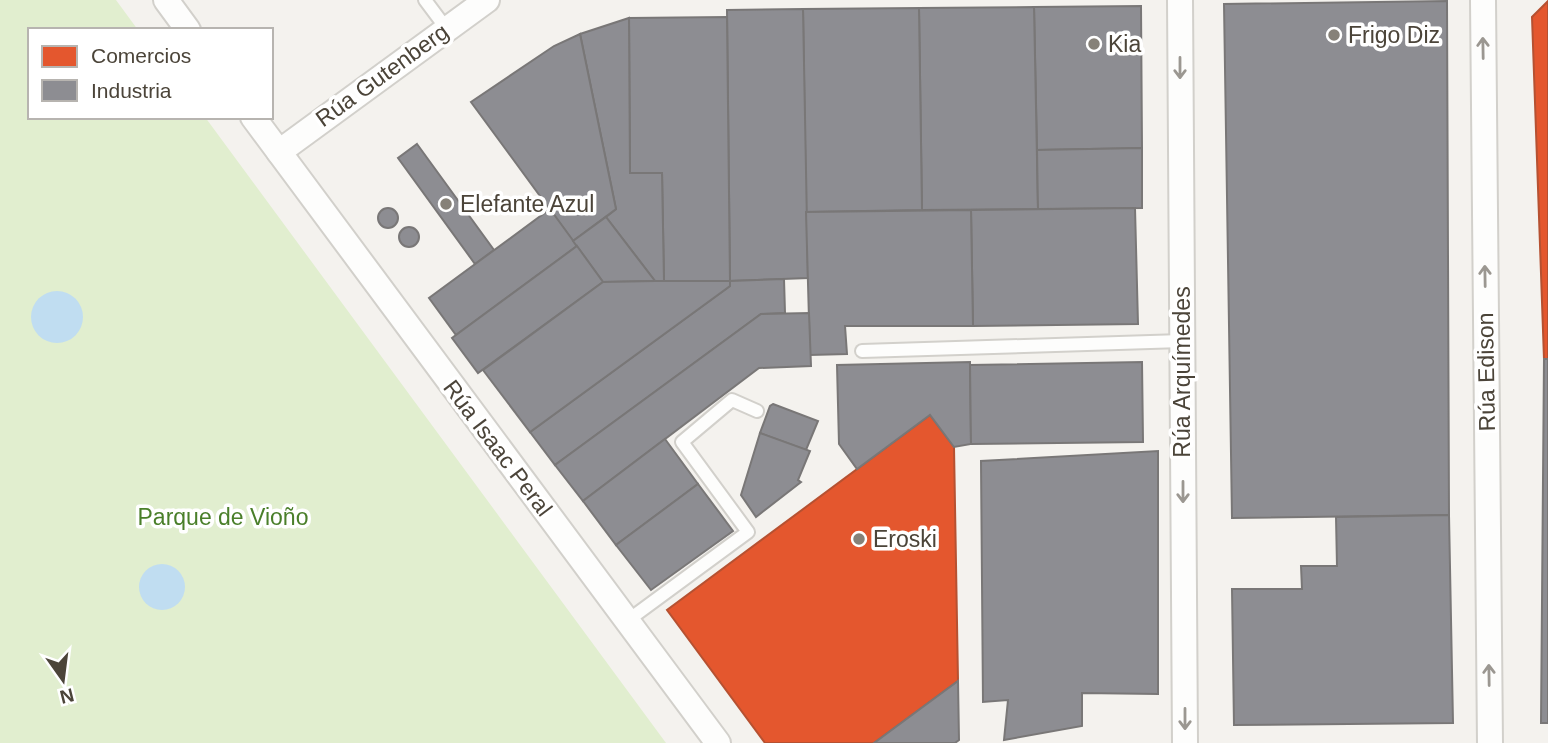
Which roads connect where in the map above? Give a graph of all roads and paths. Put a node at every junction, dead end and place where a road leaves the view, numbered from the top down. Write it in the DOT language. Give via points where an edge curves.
graph roads {
  1 [pos="166,0"];
  2 [pos="425,0"];
  3 [pos="487,0"];
  4 [pos="1180,0"];
  5 [pos="1483,0"];
  6 [pos="187,28"];
  7 [pos="446,28"];
  8 [pos="254,119"];
  9 [pos="279,152"];
  10 [pos="1182,341"];
  11 [pos="862,351"];
  12 [pos="757,411"];
  13 [pos="627,621"];
  14 [pos="718,743"];
  15 [pos="1185,743"];
  16 [pos="1490,743"];
  1 -- 6 [label="street"];
  2 -- 7 [label="lane"];
  3 -- 7 [label="street, Rúa Gutenberg"];
  4 -- 10 [label="street, Rúa Arquímedes, one-way"];
  16 -- 5 [label="street, Rúa Edison, one-way"];
  7 -- 9 [label="street, Rúa Gutenberg"];
  8 -- 9 [label="street, Rúa Isaac Peral"];
  9 -- 13 [label="street, Rúa Isaac Peral"];
  10 -- 11 [label="lane"];
  10 -- 15 [label="street, Rúa Arquímedes, one-way"];
  12 -- 13 [label="lane" via="732,400 682,442 748,532"];
  13 -- 14 [label="street, Rúa Isaac Peral"];
}
